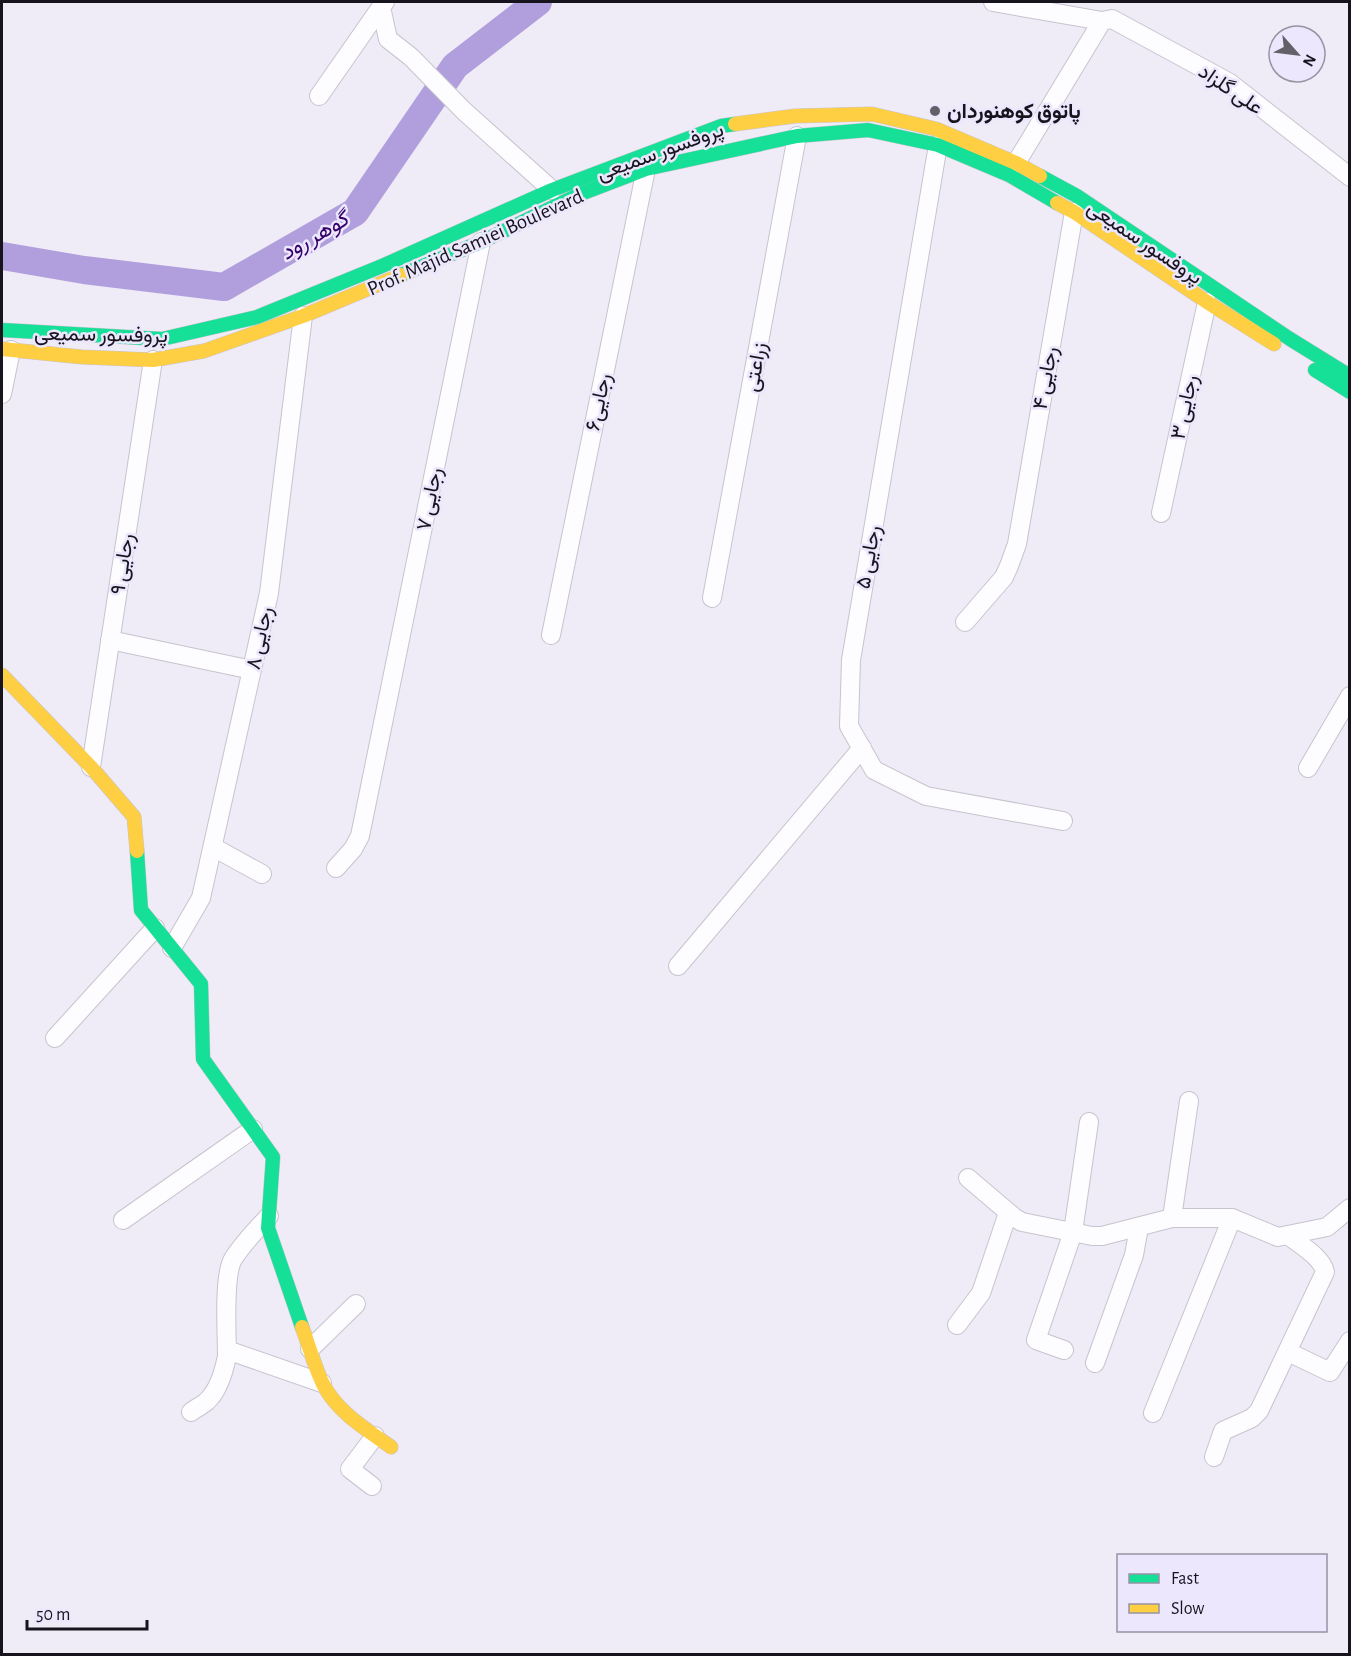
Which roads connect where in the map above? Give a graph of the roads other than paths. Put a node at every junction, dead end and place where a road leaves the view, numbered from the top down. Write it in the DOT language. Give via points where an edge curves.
graph roads {
  1 [pos="993,2"];
  2 [pos="383,4"];
  3 [pos="1102,21"];
  4 [pos="319,96"];
  5 [pos="797,136"];
  6 [pos="938,145"];
  7 [pos="1016,163"];
  8 [pos="646,169"];
  9 [pos="1350,177"];
  10 [pos="552,190"];
  11 [pos="1074,212"];
  12 [pos="481,242"];
  13 [pos="1207,302"];
  14 [pos="303,316"];
  15 [pos="2,330"];
  16 [pos="6,349"];
  17 [pos="153,360"];
  18 [pos="1350,376"];
  19 [pos="1350,392"];
  20 [pos="2,394"];
  21 [pos="1161,513"];
  22 [pos="712,598"];
  23 [pos="965,622"];
  24 [pos="550,635"];
  25 [pos="110,640"];
  26 [pos="252,670"];
  27 [pos="2,675"];
  28 [pos="1350,696"];
  29 [pos="862,748"];
  30 [pos="91,767"];
  31 [pos="1308,768"];
  32 [pos="1063,821"];
  33 [pos="213,847"];
  34 [pos="336,868"];
  35 [pos="262,874"];
  36 [pos="155,928"];
  37 [pos="171,948"];
  38 [pos="678,966"];
  39 [pos="55,1038"];
  40 [pos="1189,1101"];
  41 [pos="1089,1122"];
  42 [pos="253,1129"];
  43 [pos="968,1178"];
  44 [pos="1350,1208"];
  45 [pos="1008,1213"];
  46 [pos="269,1216"];
  47 [pos="1172,1218"];
  48 [pos="1232,1218"];
  49 [pos="123,1220"];
  50 [pos="1139,1227"];
  51 [pos="1073,1232"];
  52 [pos="1288,1235"];
  53 [pos="356,1304"];
  54 [pos="957,1325"];
  55 [pos="1350,1341"];
  56 [pos="310,1349"];
  57 [pos="227,1350"];
  58 [pos="1064,1350"];
  59 [pos="1288,1352"];
  60 [pos="1095,1363"];
  61 [pos="322,1383"];
  62 [pos="191,1412"];
  63 [pos="1153,1413"];
  64 [pos="375,1436"];
  65 [pos="391,1447"];
  66 [pos="1214,1457"];
  67 [pos="372,1486"];
  1 -- 3 [label="street, علی گلزاد"];
  2 -- 4 [label="street"];
  2 -- 10 [label="street" via="388,39"];
  3 -- 7 [label="street"];
  3 -- 9 [label="street, علی گلزاد" via="1112,19 1230,83"];
  5 -- 6 [label="main road, Prof. Majid Samiei Boulevard" via="868,130"];
  5 -- 8 [label="main road, Prof. Majid Samiei Boulevard"];
  5 -- 22 [label="street, زراعتی"];
  6 -- 11 [label="main road, Prof. Majid Samiei Boulevard" via="1009,175"];
  6 -- 29 [label="street, رجایی ۵" via="850,660 849,726"];
  7 -- 10 [label="main road, پروفسور سمیعی" via="936,129 872,114 795,116 721,126"];
  7 -- 18 [label="main road, پروفسور سمیعی" via="1077,196"];
  8 -- 12 [label="main road, Prof. Majid Samiei Boulevard" via="578,195"];
  8 -- 24 [label="street, رجایی۶"];
  10 -- 15 [label="main road, پروفسور سمیعی" via="257,318 162,339"];
  11 -- 13 [label="main road, Prof. Majid Samiei Boulevard"];
  11 -- 23 [label="street, رجایی ۴" via="1017,544 1004,577"];
  12 -- 14 [label="main road, Prof. Majid Samiei Boulevard"];
  12 -- 34 [label="street, رجایی ۷" via="360,836"];
  13 -- 19 [label="main road, Prof. Majid Samiei Boulevard"];
  13 -- 21 [label="street, رجایی ۳"];
  14 -- 17 [label="main road, Prof. Majid Samiei Boulevard" via="204,351"];
  14 -- 26 [label="street, رجایی ۸" via="269,593"];
  16 -- 17 [label="main road, Prof. Majid Samiei Boulevard"];
  16 -- 20 [label="street"];
  17 -- 25 [label="street, رجایی ۹"];
  25 -- 26 [label="street"];
  25 -- 30 [label="street, رجایی ۹"];
  26 -- 33 [label="street, رجایی ۸"];
  27 -- 30 [label="main road"];
  28 -- 31 [label="street"];
  29 -- 32 [label="street, رجایی ۵" via="874,770 926,796"];
  29 -- 38 [label="street"];
  30 -- 36 [label="main road" via="134,817 141,910"];
  33 -- 35 [label="street"];
  33 -- 37 [label="street, رجایی ۸" via="201,898"];
  36 -- 37 [label="main road"];
  36 -- 39 [label="street"];
  37 -- 42 [label="main road" via="201,984 203,1059"];
  40 -- 47 [label="street"];
  41 -- 51 [label="street"];
  42 -- 46 [label="main road" via="273,1157"];
  42 -- 49 [label="street"];
  43 -- 45 [label="street"];
  44 -- 52 [label="street" via="1327,1227"];
  45 -- 51 [label="street" via="1022,1222"];
  45 -- 54 [label="street" via="981,1293"];
  46 -- 56 [label="main road" via="268,1228"];
  46 -- 57 [label="street" via="229,1268"];
  47 -- 48 [label="street"];
  47 -- 50 [label="street"];
  48 -- 52 [label="street" via="1278,1237"];
  48 -- 63 [label="street"];
  50 -- 51 [label="street" via="1102,1236"];
  50 -- 60 [label="street" via="1134,1255"];
  51 -- 58 [label="street" via="1036,1340"];
  52 -- 59 [label="street" via="1316,1257 1325,1272"];
  53 -- 56 [label="street"];
  55 -- 59 [label="street" via="1329,1372"];
  56 -- 61 [label="main road"];
  57 -- 61 [label="street"];
  57 -- 62 [label="street" via="226,1363 213,1393"];
  59 -- 66 [label="street" via="1259,1412 1223,1431"];
  61 -- 64 [label="main road" via="334,1402"];
  64 -- 65 [label="main road"];
  64 -- 67 [label="street" via="350,1469"];
}
